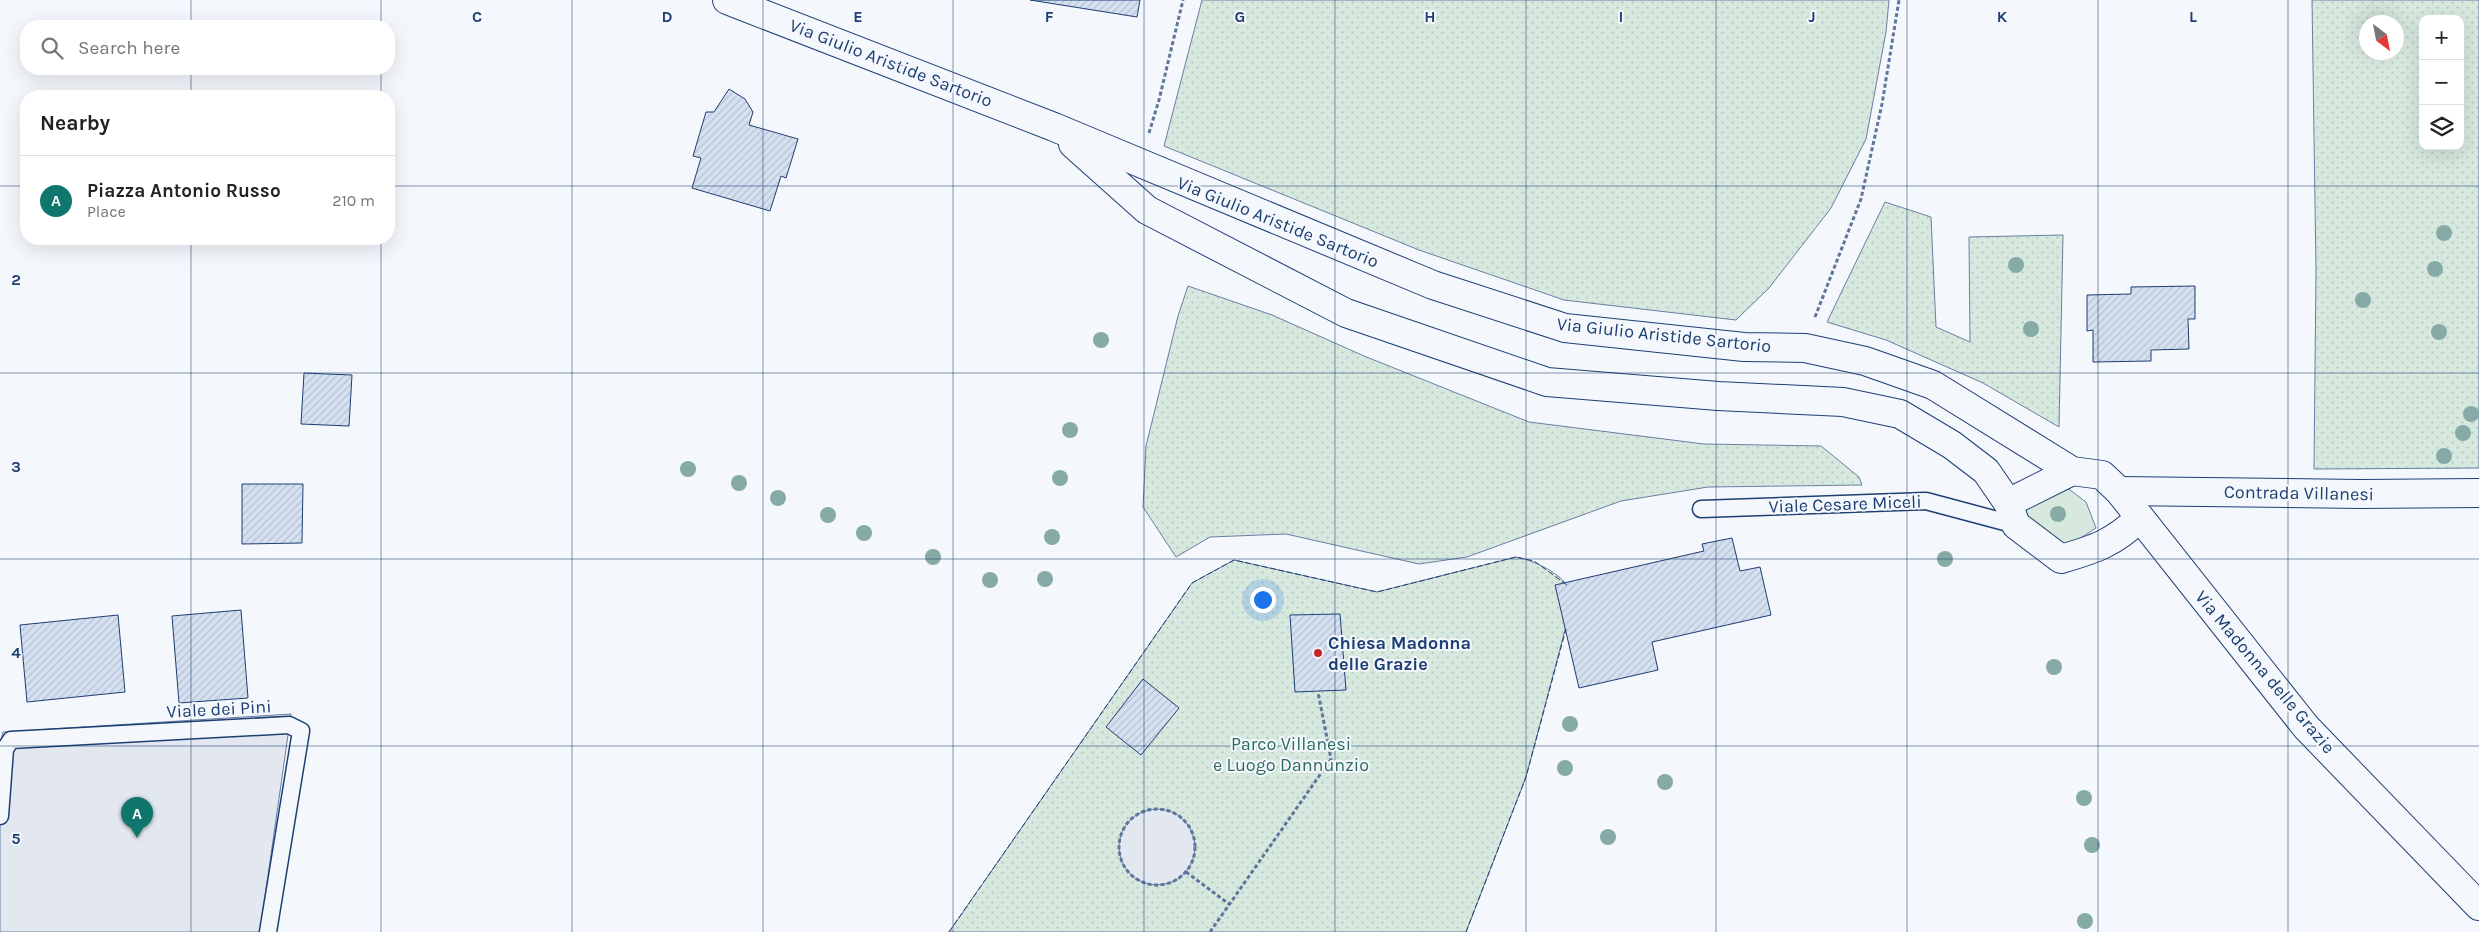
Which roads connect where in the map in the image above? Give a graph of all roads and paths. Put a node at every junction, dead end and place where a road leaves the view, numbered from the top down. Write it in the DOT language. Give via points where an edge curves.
graph roads {
  1 [pos="727,0"];
  2 [pos="1183,0"];
  3 [pos="1899,0"];
  4 [pos="1054,127"];
  5 [pos="1139,165"];
  6 [pos="1805,348"];
  7 [pos="2072,471"];
  8 [pos="2119,491"];
  9 [pos="2479,493"];
  10 [pos="1700,508"];
  11 [pos="2012,514"];
  12 [pos="2140,518"];
  13 [pos="1318,692"];
  14 [pos="0,816"];
  15 [pos="1186,872"];
  16 [pos="1229,904"];
  17 [pos="2479,906"];
  18 [pos="268,932"];
  19 [pos="1210,932"];
  1 -- 4 [label="street, Via Giulio Aristide Sartorio"];
  2 -- 5 [label="path" via="1159,100"];
  3 -- 6 [label="path" via="1882,104 1861,200 1817,308"];
  4 -- 5 [label="street, Via Giulio Aristide Sartorio"];
  4 -- 11 [label="street, Via Giulio Aristide Sartorio" via="1147,210 1346,313 1547,382 1843,402 1900,414 1952,445 1986,471"];
  5 -- 6 [label="street, Via Giulio Aristide Sartorio" via="1433,285 1565,328 1744,347"];
  6 -- 7 [label="street, Via Giulio Aristide Sartorio" via="1865,361 1933,386"];
  7 -- 8 [label="street, Via Madonna delle Grazie" via="2102,474"];
  7 -- 11 [label="street"];
  8 -- 9 [label="street, Contrada Villanesi"];
  8 -- 12 [label="street, Via Madonna delle Grazie"];
  10 -- 11 [label="lane, Viale Cesare Miceli" via="1926,501"];
  11 -- 12 [label="street, Via Giulio Aristide Sartorio" via="2061,559 2097,549"];
  12 -- 17 [label="street, Via Madonna delle Grazie" via="2306,727"];
  13 -- 16 [label="path" via="1331,759"];
  14 -- 18 [label="lane, Viale dei Pini" via="5,749 11,740 289,725 301,731"];
  15 -- 15 [label="path" via="1166,884 1148,883 1133,876 1123,862 1119,845 1126,823 1135,815 1158,808 1181,817 1194,837 1195,849"];
  15 -- 16 [label="path"];
  16 -- 19 [label="path"];
}
